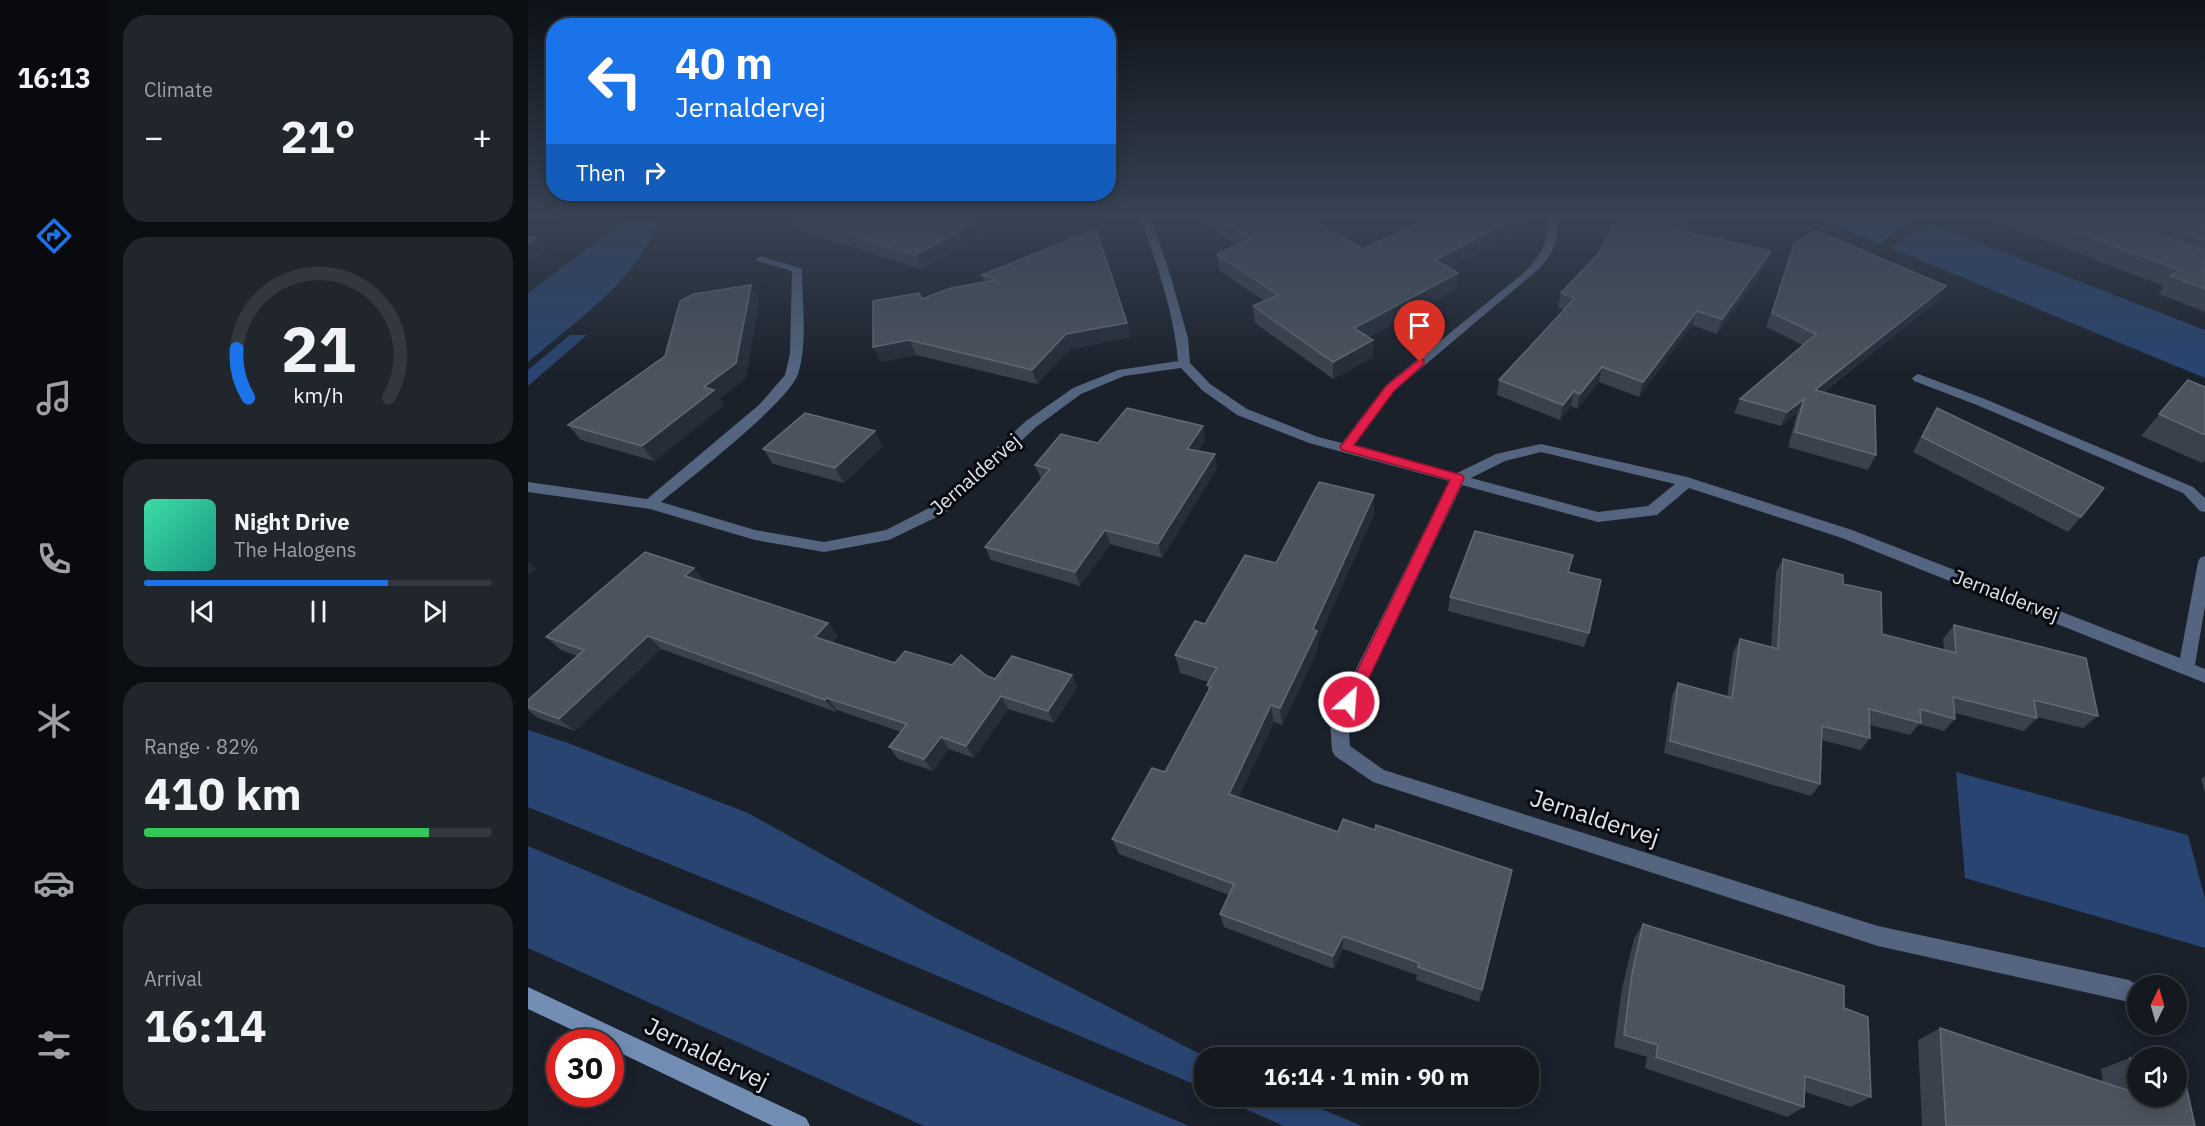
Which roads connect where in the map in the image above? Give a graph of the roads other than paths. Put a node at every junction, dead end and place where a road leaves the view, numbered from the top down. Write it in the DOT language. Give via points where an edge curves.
graph roads {
  1 [pos="794,269"];
  2 [pos="1162,269"];
  3 [pos="1534,269"];
  4 [pos="1184,364"];
  5 [pos="1918,378"];
  6 [pos="1346,447"];
  7 [pos="1458,478"];
  8 [pos="1687,482"];
  9 [pos="528,487"];
  10 [pos="650,504"];
  11 [pos="2205,507"];
  12 [pos="2205,562"];
  13 [pos="2186,668"];
  14 [pos="2205,676"];
  15 [pos="2127,991"];
  16 [pos="528,998"];
  17 [pos="798,1126"];
  1 -- 10 [label="street" via="796,354 791,375 765,407"];
  2 -- 4 [label="street" via="1182,339"];
  3 -- 6 [label="street" via="1390,388"];
  4 -- 6 [label="street" via="1206,387 1242,412 1314,440"];
  4 -- 10 [label="street, Jernaldervej" via="1122,373 1077,391 1031,424 940,509 889,536 824,547 755,535"];
  5 -- 11 [label="street" via="2188,490"];
  6 -- 7 [label="street"];
  7 -- 8 [label="street, Jernaldervej" via="1501,457 1541,448"];
  7 -- 8 [label="street" via="1598,518 1652,511"];
  7 -- 15 [label="street, Jernaldervej" via="1340,722 1341,750 1379,776 1878,936"];
  8 -- 13 [label="street, Jernaldervej" via="1847,534"];
  9 -- 10 [label="street, Jernaldervej"];
  12 -- 13 [label="street"];
  13 -- 14 [label="street, Jernaldervej"];
  16 -- 17 [label="street, Jernaldervej"];
}
